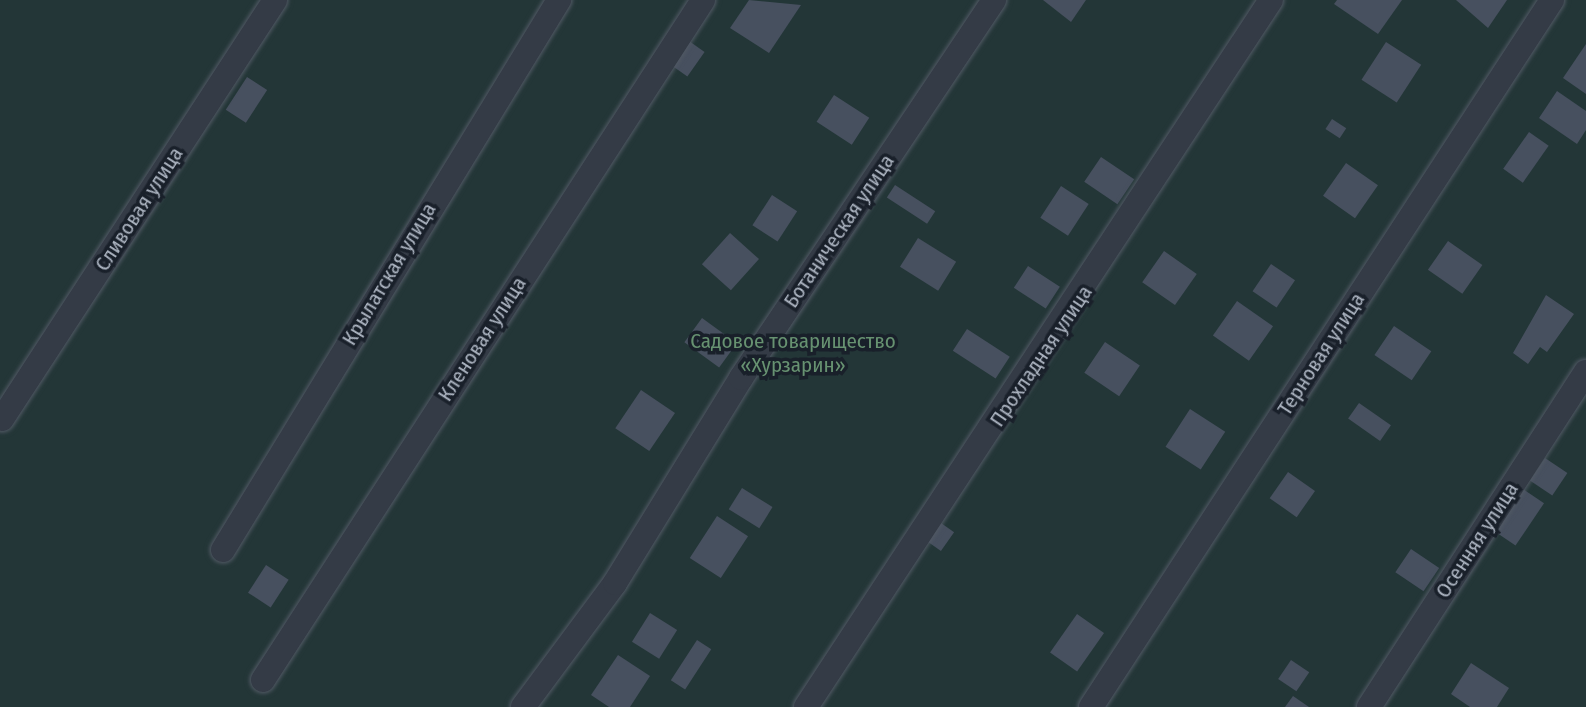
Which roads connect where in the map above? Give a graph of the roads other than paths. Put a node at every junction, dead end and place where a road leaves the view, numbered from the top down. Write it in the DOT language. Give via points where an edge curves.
graph roads {
  1 [pos="275,0"];
  2 [pos="559,0"];
  3 [pos="704,0"];
  4 [pos="994,0"];
  5 [pos="1270,0"];
  6 [pos="1552,0"];
  7 [pos="1586,372"];
  8 [pos="2,419"];
  9 [pos="223,550"];
  10 [pos="262,680"];
  11 [pos="523,707"];
  12 [pos="806,707"];
  13 [pos="1091,707"];
  14 [pos="1369,707"];
  1 -- 8 [label="street, Сливовая улица"];
  2 -- 9 [label="street, Крылатская улица"];
  3 -- 10 [label="street, Кленовая улица"];
  4 -- 11 [label="street, Ботаническая улица" via="741,378 615,583"];
  5 -- 12 [label="street, Прохладная улица"];
  6 -- 13 [label="street, Терновая улица"];
  7 -- 14 [label="street, Осенняя улица"];
}
